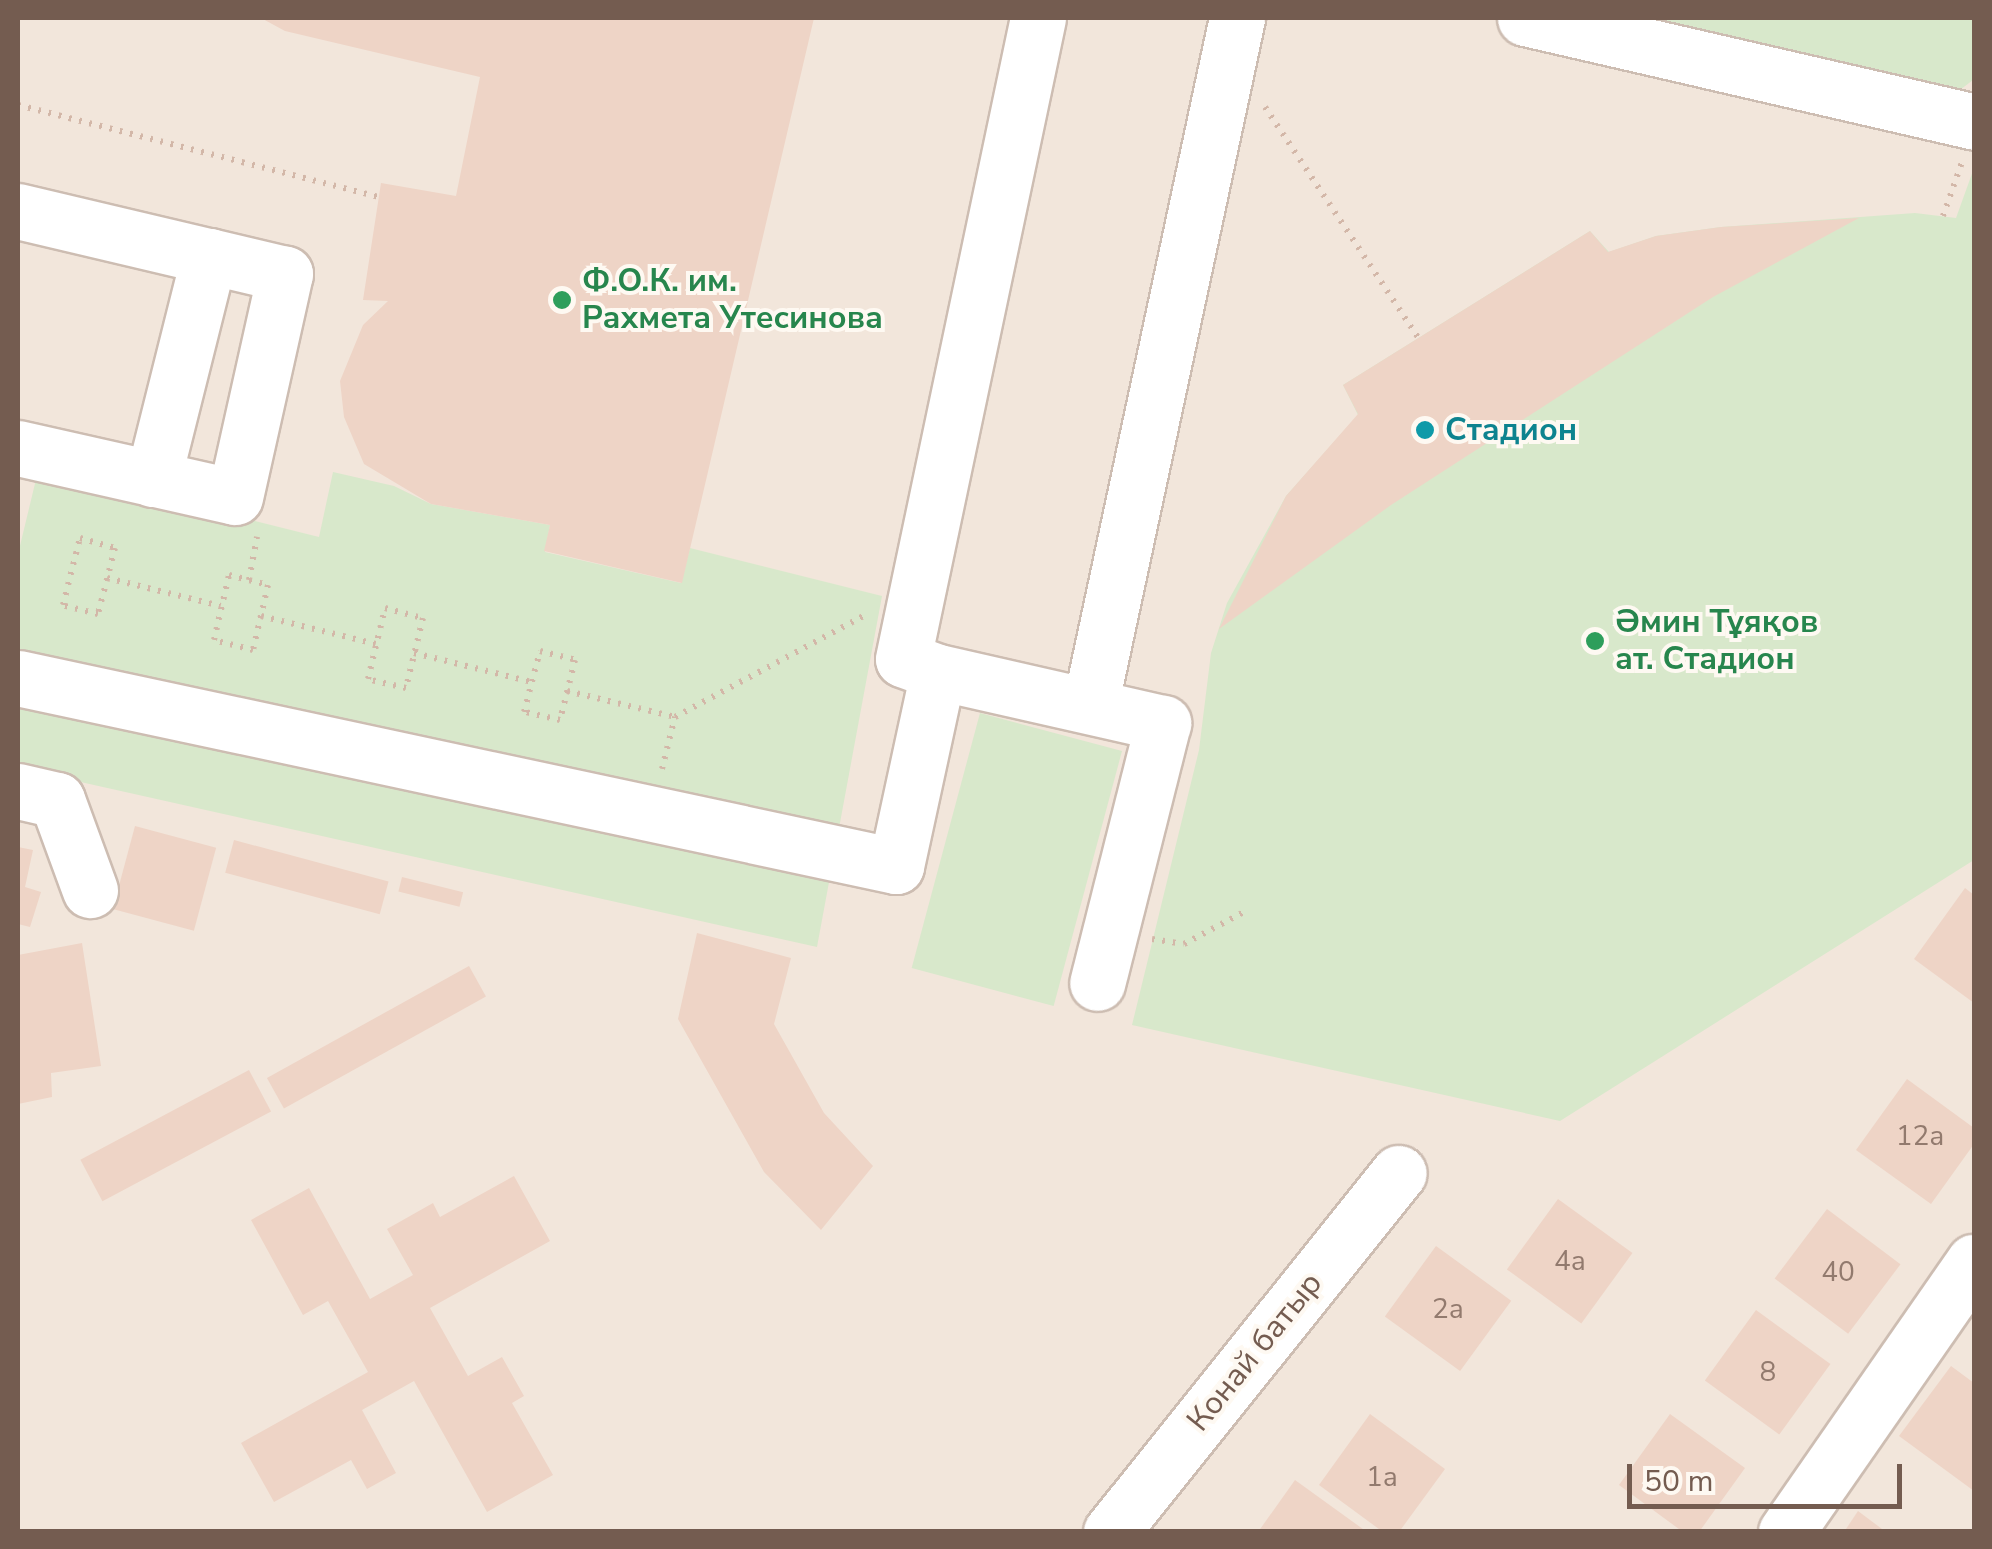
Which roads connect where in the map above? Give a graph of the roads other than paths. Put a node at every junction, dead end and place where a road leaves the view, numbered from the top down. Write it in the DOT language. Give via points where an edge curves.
graph roads {
  1 [pos="1038,18"];
  2 [pos="1524,18"];
  3 [pos="1234,36"];
  4 [pos="1971,134"];
  5 [pos="18,211"];
  6 [pos="210,256"];
  7 [pos="18,448"];
  8 [pos="153,478"];
  9 [pos="938,672"];
  10 [pos="18,678"];
  11 [pos="1090,706"];
  12 [pos="18,791"];
  13 [pos="90,890"];
  14 [pos="1097,984"];
  15 [pos="1399,1173"];
  16 [pos="1974,1262"];
  17 [pos="1111,1532"];
  18 [pos="1786,1532"];
  1 -- 9 [label="street" via="903,658"];
  2 -- 4 [label="street"];
  3 -- 11 [label="street"];
  5 -- 6 [label="street"];
  6 -- 8 [label="street"];
  6 -- 8 [label="street" via="285,274 234,497"];
  7 -- 8 [label="street"];
  9 -- 10 [label="street" via="896,866"];
  9 -- 11 [label="street"];
  11 -- 14 [label="street" via="1163,723"];
  12 -- 13 [label="street" via="56,800"];
  15 -- 17 [label="street, Конай батыр"];
  16 -- 18 [label="street"];
}
